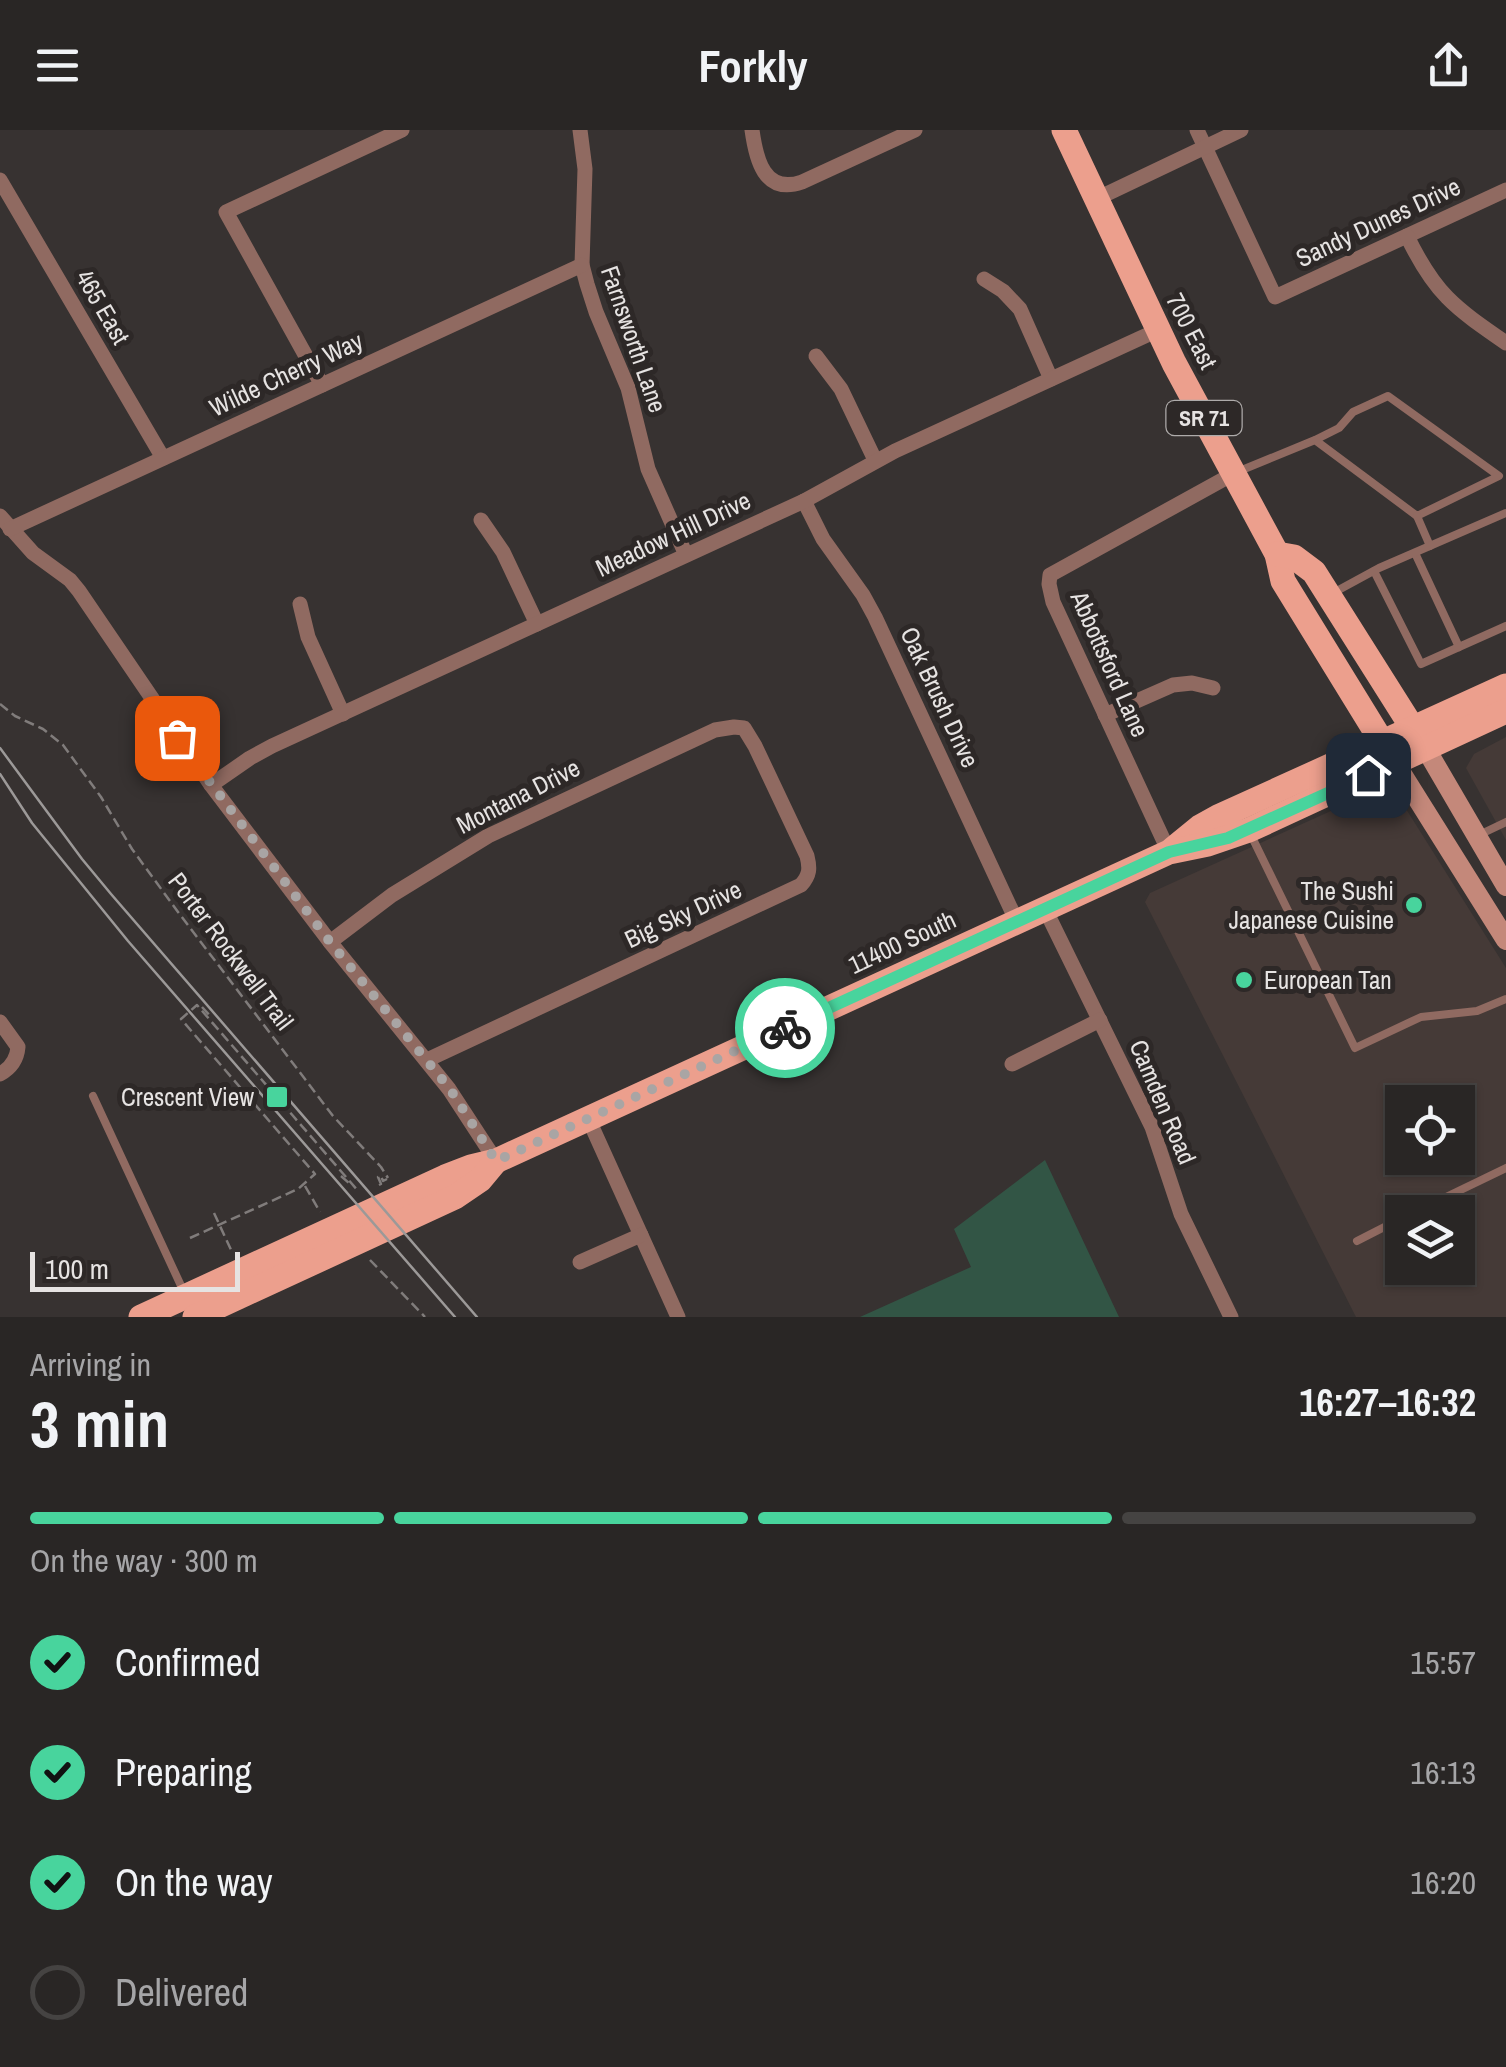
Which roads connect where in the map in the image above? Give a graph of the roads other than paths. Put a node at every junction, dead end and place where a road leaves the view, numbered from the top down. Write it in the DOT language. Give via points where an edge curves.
graph roads {
  1 [pos="402,130"];
  2 [pos="580,130"];
  3 [pos="752,130"];
  4 [pos="915,130"];
  5 [pos="1064,130"];
  6 [pos="1197,130"];
  7 [pos="1241,130"];
  8 [pos="1205,147"];
  9 [pos="0,180"];
  10 [pos="1506,190"];
  11 [pos="1096,199"];
  12 [pos="1407,236"];
  13 [pos="582,264"];
  14 [pos="984,279"];
  15 [pos="1158,330"];
  16 [pos="1506,343"];
  17 [pos="816,356"];
  18 [pos="1052,379"];
  19 [pos="322,385"];
  20 [pos="1315,440"];
  21 [pos="163,458"];
  22 [pos="875,460"];
  23 [pos="1233,474"];
  24 [pos="804,500"];
  25 [pos="1506,514"];
  26 [pos="1417,516"];
  27 [pos="481,520"];
  28 [pos="5,523"];
  29 [pos="1430,546"];
  30 [pos="1416,552"];
  31 [pos="1277,554"];
  32 [pos="686,555"];
  33 [pos="1374,571"];
  34 [pos="1329,595"];
  35 [pos="300,604"];
  36 [pos="537,624"];
  37 [pos="1506,626"];
  38 [pos="1460,646"];
  39 [pos="1506,686"];
  40 [pos="1213,688"];
  41 [pos="343,714"];
  42 [pos="1105,715"];
  43 [pos="1505,715"];
  44 [pos="744,728"];
  45 [pos="1419,739"];
  46 [pos="1389,752"];
  47 [pos="210,785"];
  48 [pos="1506,822"];
  49 [pos="1248,830"];
  50 [pos="1476,836"];
  51 [pos="1169,852"];
  52 [pos="1506,886"];
  53 [pos="1045,909"];
  54 [pos="1017,922"];
  55 [pos="1506,940"];
  56 [pos="330,942"];
  57 [pos="1506,999"];
  58 [pos="1100,1020"];
  59 [pos="0,1022"];
  60 [pos="427,1060"];
  61 [pos="1012,1064"];
  62 [pos="0,1074"];
  63 [pos="93,1096"];
  64 [pos="588,1118"];
  65 [pos="496,1161"];
  66 [pos="1506,1168"];
  67 [pos="1450,1195"];
  68 [pos="1385,1227"];
  69 [pos="641,1235"];
  70 [pos="1357,1241"];
  71 [pos="580,1262"];
  72 [pos="192,1310"];
  73 [pos="141,1317"];
  74 [pos="678,1317"];
  75 [pos="1231,1317"];
  1 -- 19 [label="street" via="226,212"];
  2 -- 13 [label="street, Farnsworth Lane"];
  3 -- 4 [label="street" via="761,167 781,184 795,184"];
  5 -- 11 [label="main road, 700 East / SR 71"];
  6 -- 8 [label="street, Sandy Dunes Drive"];
  7 -- 8 [label="street"];
  8 -- 11 [label="street"];
  8 -- 12 [label="street, Sandy Dunes Drive" via="1275,297"];
  9 -- 21 [label="street, 465 East"];
  10 -- 12 [label="street, Sandy Dunes Drive"];
  11 -- 15 [label="main road, 700 East / SR 71"];
  12 -- 16 [label="street" via="1449,302"];
  13 -- 19 [label="street, Wilde Cherry Way"];
  13 -- 32 [label="street, Farnsworth Lane" via="628,388 648,469"];
  14 -- 18 [label="street" via="1020,310"];
  15 -- 18 [label="street, Meadow Hill Drive"];
  15 -- 23 [label="main road, 700 East / SR 71"];
  17 -- 22 [label="street" via="841,389"];
  18 -- 22 [label="street, Meadow Hill Drive"];
  19 -- 21 [label="street, Wilde Cherry Way"];
  20 -- 23 [label="lane"];
  20 -- 26 [label="lane"];
  20 -- 26 [label="lane" via="1388,396 1499,476"];
  21 -- 28 [label="street, Wilde Cherry Way"];
  22 -- 24 [label="street, Meadow Hill Drive"];
  23 -- 31 [label="main road, 700 East / SR 71"];
  23 -- 42 [label="street, Abbottsford Lane" via="1050,575 1053,602"];
  24 -- 32 [label="street, Meadow Hill Drive"];
  24 -- 54 [label="street, Oak Brush Drive" via="822,540 875,617"];
  25 -- 29 [label="lane"];
  26 -- 29 [label="lane"];
  27 -- 36 [label="street"];
  28 -- 47 [label="street" via="79,590"];
  29 -- 30 [label="lane"];
  30 -- 33 [label="lane"];
  30 -- 38 [label="lane"];
  31 -- 34 [label="main road" via="1309,566"];
  31 -- 46 [label="main road, 700 East / SR 71" via="1283,581"];
  32 -- 36 [label="street, Meadow Hill Drive"];
  33 -- 34 [label="lane"];
  33 -- 38 [label="lane" via="1421,664"];
  34 -- 45 [label="main road"];
  35 -- 41 [label="street"];
  36 -- 41 [label="street, Meadow Hill Drive"];
  37 -- 38 [label="lane"];
  39 -- 45 [label="main road, 11400 South"];
  40 -- 42 [label="street" via="1173,684"];
  41 -- 47 [label="street, Meadow Hill Drive"];
  42 -- 51 [label="street, Abbottsford Lane"];
  43 -- 45 [label="main road, 11400 South"];
  44 -- 56 [label="street, Montana Drive" via="714,730 488,836"];
  44 -- 60 [label="street, Big Sky Drive" via="810,866 801,885"];
  45 -- 46 [label="main road, 11400 South"];
  45 -- 50 [label="main road"];
  46 -- 49 [label="main road, 11400 South"];
  46 -- 51 [label="main road, 11400 South" via="1218,818"];
  46 -- 55 [label="main road, 700 East / SR 71"];
  47 -- 56 [label="street"];
  48 -- 50 [label="lane"];
  49 -- 51 [label="main road, 11400 South"];
  49 -- 57 [label="lane" via="1356,1048 1421,1017"];
  50 -- 52 [label="main road"];
  51 -- 53 [label="main road, 11400 South"];
  53 -- 54 [label="main road, 11400 South"];
  53 -- 58 [label="street, Camden Road"];
  54 -- 64 [label="main road, 11400 South"];
  56 -- 60 [label="street"];
  58 -- 61 [label="street"];
  58 -- 75 [label="street, Camden Road"];
  59 -- 62 [label="street" via="18,1047"];
  60 -- 65 [label="street"];
  63 -- 72 [label="lane"];
  64 -- 65 [label="main road, 11400 South"];
  64 -- 69 [label="street"];
  65 -- 72 [label="main road, 11400 South" via="455,1197"];
  66 -- 67 [label="lane"];
  68 -- 70 [label="lane"];
  69 -- 71 [label="street"];
  69 -- 74 [label="street"];
  72 -- 73 [label="main road, 11400 South"];
}
